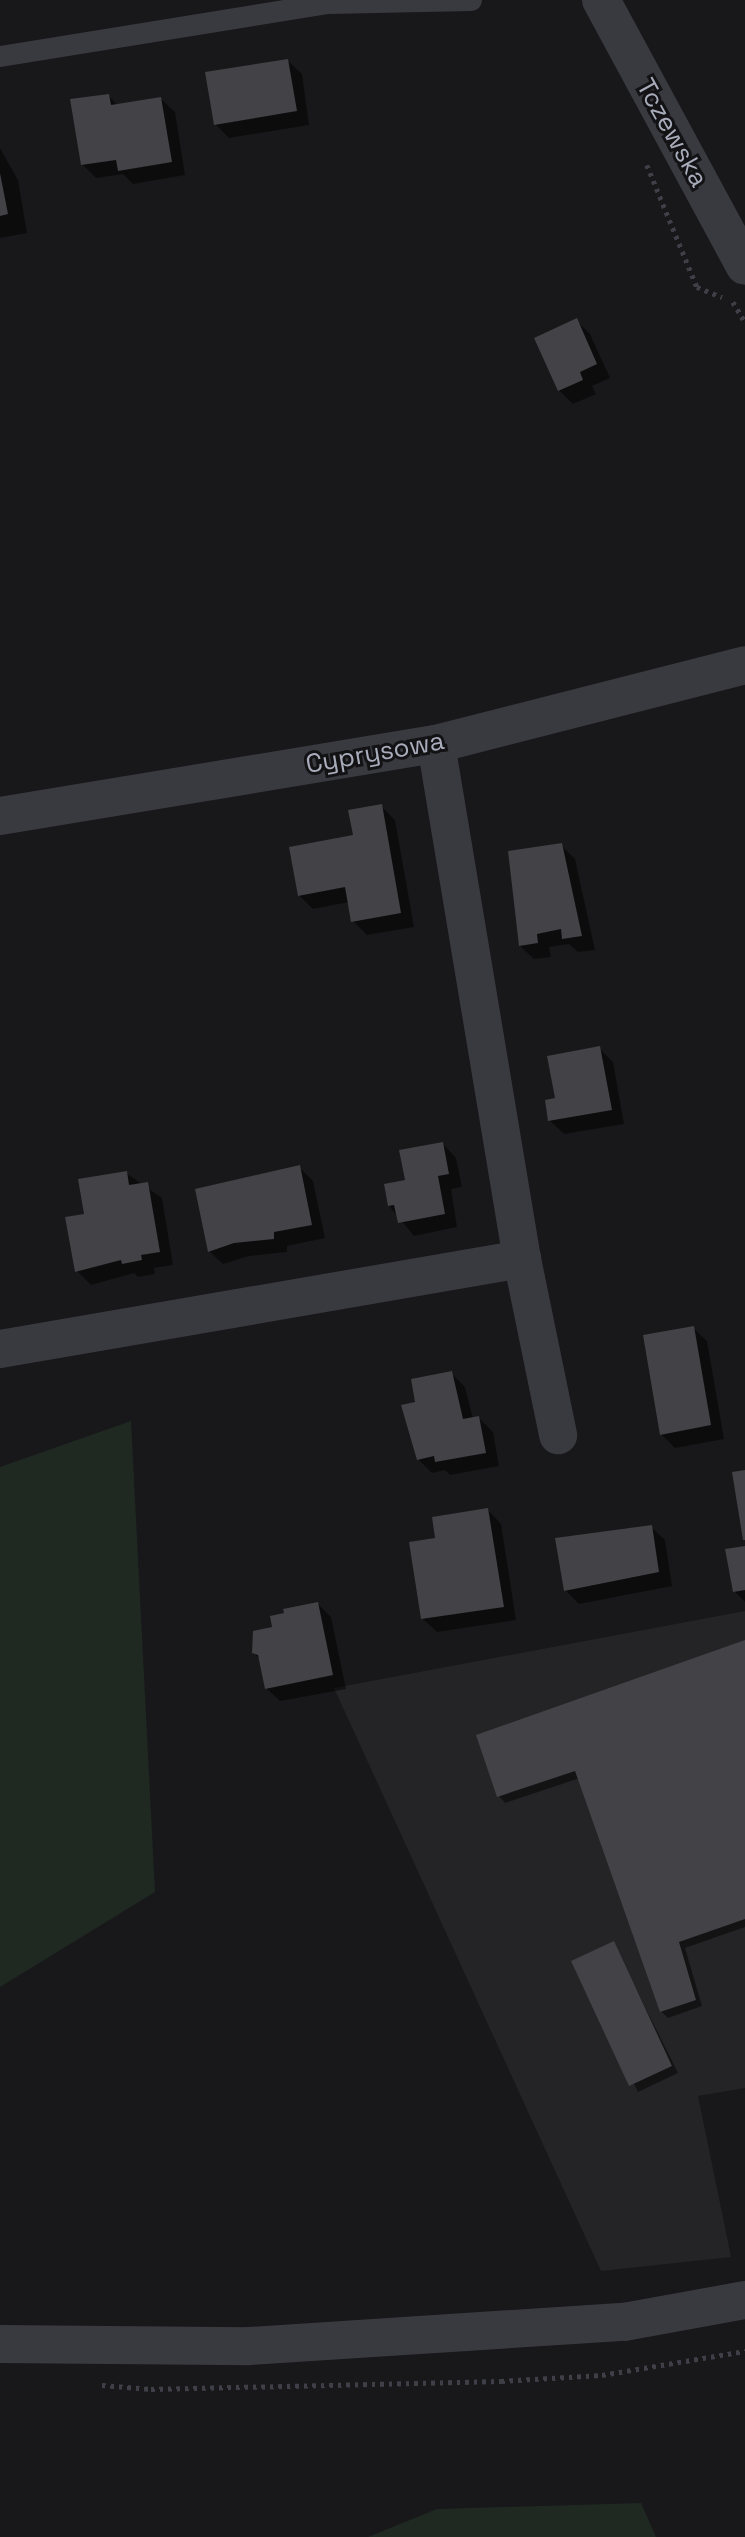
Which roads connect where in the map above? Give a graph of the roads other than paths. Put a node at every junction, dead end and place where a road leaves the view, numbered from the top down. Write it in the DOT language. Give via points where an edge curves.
graph roads {
  1 [pos="471,0"];
  2 [pos="601,0"];
  3 [pos="0,55"];
  4 [pos="745,266"];
  5 [pos="745,665"];
  6 [pos="436,744"];
  7 [pos="0,816"];
  8 [pos="522,1259"];
  9 [pos="0,1349"];
  10 [pos="558,1435"];
  11 [pos="745,2300"];
  12 [pos="0,2344"];
  1 -- 3 [label="lane" via="328,3"];
  2 -- 4 [label="street, Tczewska"];
  5 -- 6 [label="street, Cyprysowa"];
  6 -- 7 [label="street, Cyprysowa"];
  6 -- 8 [label="street"];
  8 -- 9 [label="street"];
  8 -- 10 [label="street"];
  11 -- 12 [label="street" via="624,2322 249,2347"];
}
